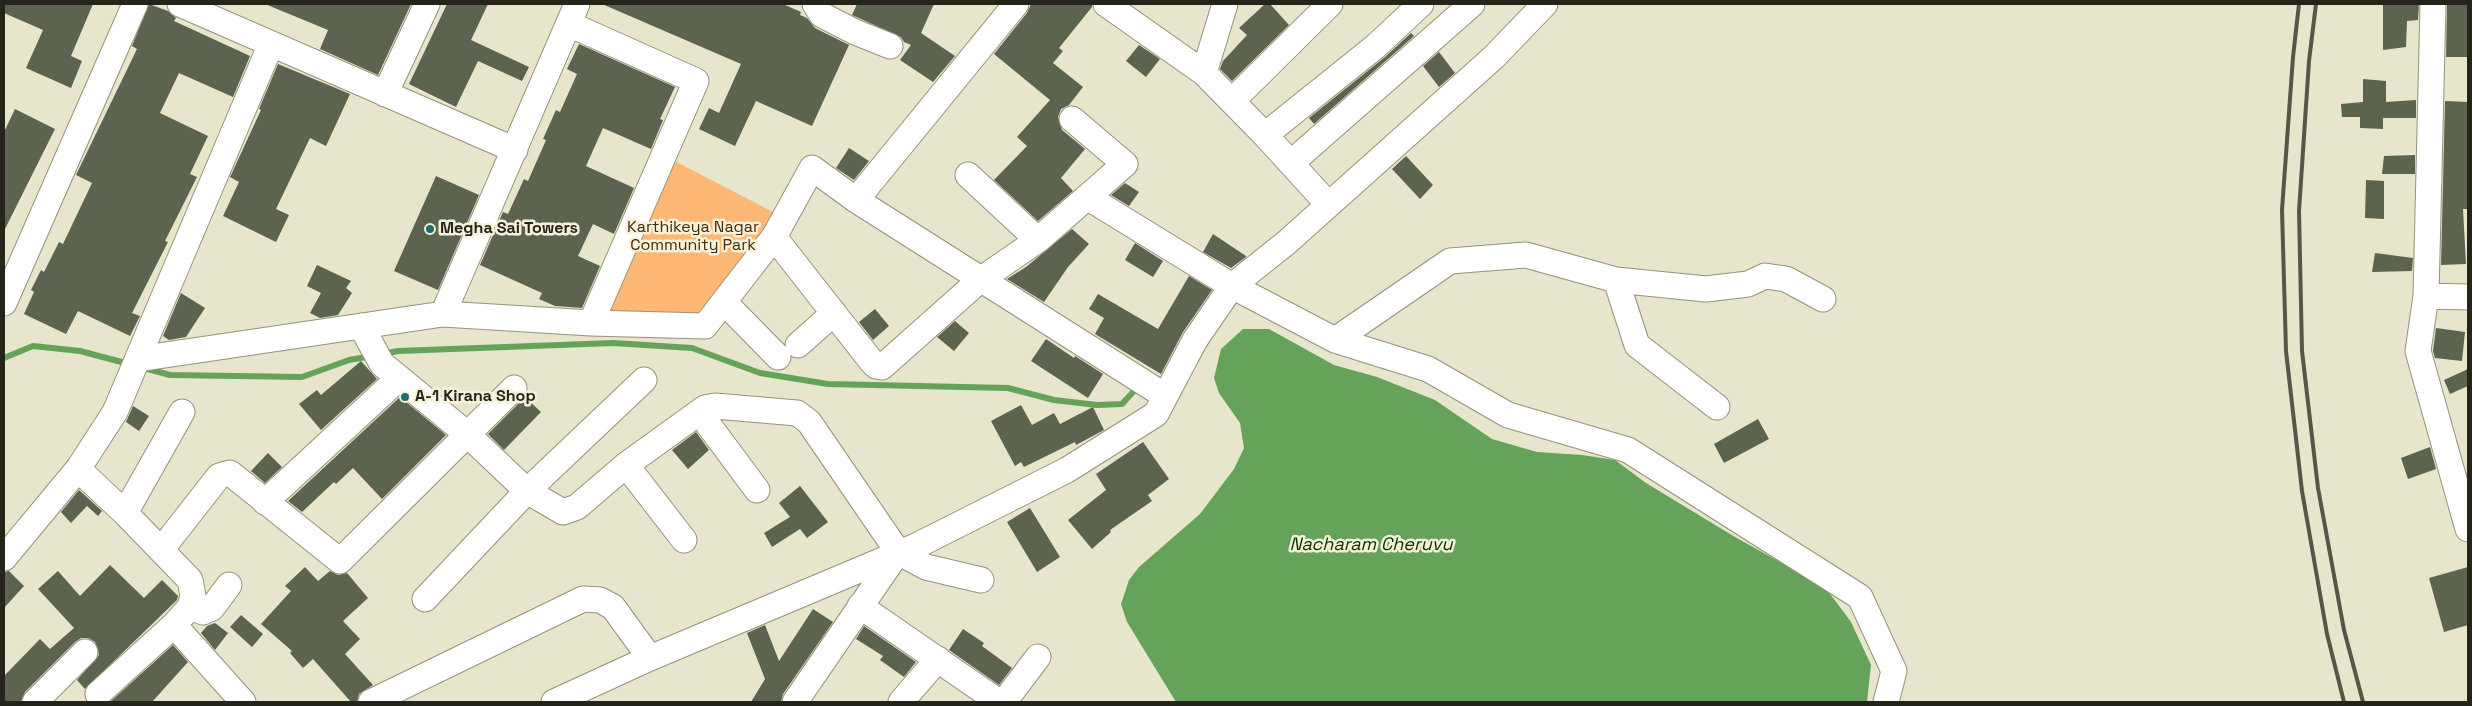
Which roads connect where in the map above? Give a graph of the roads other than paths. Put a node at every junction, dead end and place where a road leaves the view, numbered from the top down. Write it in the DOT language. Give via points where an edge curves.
graph roads {
  1 [pos="135,4"];
  2 [pos="180,4"];
  3 [pos="427,4"];
  4 [pos="815,4"];
  5 [pos="1016,4"];
  6 [pos="1106,4"];
  7 [pos="1225,4"];
  8 [pos="1330,4"];
  9 [pos="1421,4"];
  10 [pos="1472,4"];
  11 [pos="1545,4"];
  12 [pos="2433,4"];
  13 [pos="573,14"];
  14 [pos="271,44"];
  15 [pos="890,46"];
  16 [pos="1204,73"];
  17 [pos="385,94"];
  18 [pos="1232,101"];
  19 [pos="1072,119"];
  20 [pos="1266,135"];
  21 [pos="515,150"];
  22 [pos="1292,163"];
  23 [pos="968,174"];
  24 [pos="1087,197"];
  25 [pos="856,200"];
  26 [pos="1328,204"];
  27 [pos="774,236"];
  28 [pos="1038,240"];
  29 [pos="980,280"];
  30 [pos="1616,280"];
  31 [pos="1232,286"];
  32 [pos="2426,296"];
  33 [pos="2468,296"];
  34 [pos="1823,299"];
  35 [pos="724,302"];
  36 [pos="4,303"];
  37 [pos="834,313"];
  38 [pos="443,314"];
  39 [pos="591,323"];
  40 [pos="1335,340"];
  41 [pos="378,353"];
  42 [pos="138,359"];
  43 [pos="644,380"];
  44 [pos="514,388"];
  45 [pos="1165,396"];
  46 [pos="1717,407"];
  47 [pos="182,412"];
  48 [pos="699,412"];
  49 [pos="467,434"];
  50 [pos="626,465"];
  51 [pos="78,469"];
  52 [pos="757,490"];
  53 [pos="527,491"];
  54 [pos="265,502"];
  55 [pos="2466,511"];
  56 [pos="125,513"];
  57 [pos="684,540"];
  58 [pos="161,550"];
  59 [pos="898,552"];
  60 [pos="4,558"];
  61 [pos="981,580"];
  62 [pos="229,585"];
  63 [pos="425,599"];
  64 [pos="860,606"];
  65 [pos="182,616"];
  66 [pos="85,652"];
  67 [pos="1038,656"];
  68 [pos="650,658"];
  69 [pos="938,659"];
  70 [pos="98,694"];
  71 [pos="35,702"];
  72 [pos="243,702"];
  73 [pos="371,702"];
  74 [pos="554,702"];
  75 [pos="795,702"];
  76 [pos="901,702"];
  77 [pos="999,702"];
  78 [pos="1004,702"];
  79 [pos="1886,702"];
  1 -- 36 [label="street"];
  2 -- 14 [label="street"];
  3 -- 17 [label="street"];
  4 -- 15 [label="street" via="822,15"];
  5 -- 25 [label="street"];
  6 -- 16 [label="street"];
  7 -- 16 [label="street"];
  8 -- 18 [label="street"];
  9 -- 20 [label="street" via="1376,46"];
  10 -- 22 [label="street"];
  11 -- 26 [label="street" via="1494,57"];
  12 -- 32 [label="street"];
  13 -- 21 [label="street"];
  13 -- 39 [label="street" via="696,81"];
  14 -- 17 [label="street"];
  14 -- 42 [label="street"];
  16 -- 18 [label="street"];
  17 -- 21 [label="street"];
  18 -- 20 [label="street"];
  19 -- 24 [label="street" via="1125,164"];
  20 -- 22 [label="street"];
  21 -- 38 [label="street"];
  22 -- 26 [label="street"];
  23 -- 28 [label="street"];
  24 -- 28 [label="street"];
  24 -- 31 [label="street"];
  25 -- 27 [label="street" via="812,168"];
  25 -- 29 [label="street"];
  26 -- 31 [label="street"];
  27 -- 35 [label="street"];
  27 -- 37 [label="street"];
  28 -- 29 [label="street"];
  29 -- 37 [label="street" via="882,367 876,366"];
  29 -- 45 [label="street"];
  30 -- 34 [label="street" via="1706,289 1748,284 1765,276 1786,279"];
  30 -- 40 [label="street" via="1526,255 1450,261"];
  30 -- 46 [label="street" via="1637,344"];
  31 -- 40 [label="street"];
  31 -- 45 [label="street" via="1195,340"];
  32 -- 33 [label="street"];
  32 -- 55 [label="street" via="2418,351"];
  35 -- 37 [label="street" via="788,351"];
  35 -- 39 [label="street" via="706,326"];
  38 -- 39 [label="street"];
  38 -- 41 [label="street"];
  40 -- 79 [label="street" via="1428,369 1508,415 1628,450 1860,597 1894,671"];
  41 -- 42 [label="street"];
  41 -- 49 [label="street"];
  41 -- 54 [label="street"];
  42 -- 51 [label="street" via="115,412"];
  43 -- 53 [label="street"];
  44 -- 49 [label="street"];
  45 -- 59 [label="street" via="1156,414 1067,470"];
  47 -- 56 [label="street"];
  48 -- 50 [label="street"];
  48 -- 52 [label="street"];
  48 -- 59 [label="street" via="715,406 797,413 809,422"];
  49 -- 53 [label="street"];
  49 -- 54 [label="street" via="340,561"];
  50 -- 53 [label="street" via="577,507 563,512"];
  50 -- 57 [label="street"];
  51 -- 56 [label="street"];
  51 -- 60 [label="street"];
  53 -- 63 [label="street"];
  54 -- 58 [label="street" via="230,474 224,473"];
  56 -- 58 [label="street"];
  58 -- 65 [label="street" via="190,580 194,596"];
  59 -- 61 [label="street" via="926,567"];
  59 -- 64 [label="street"];
  59 -- 68 [label="street"];
  62 -- 65 [label="street" via="212,608"];
  64 -- 69 [label="street"];
  64 -- 75 [label="street"];
  65 -- 70 [label="street"];
  65 -- 72 [label="street"];
  66 -- 71 [label="street"];
  67 -- 78 [label="street"];
  68 -- 73 [label="street" via="613,606 600,600 583,599"];
  68 -- 74 [label="street"];
  69 -- 76 [label="street"];
  69 -- 77 [label="street"];
}
